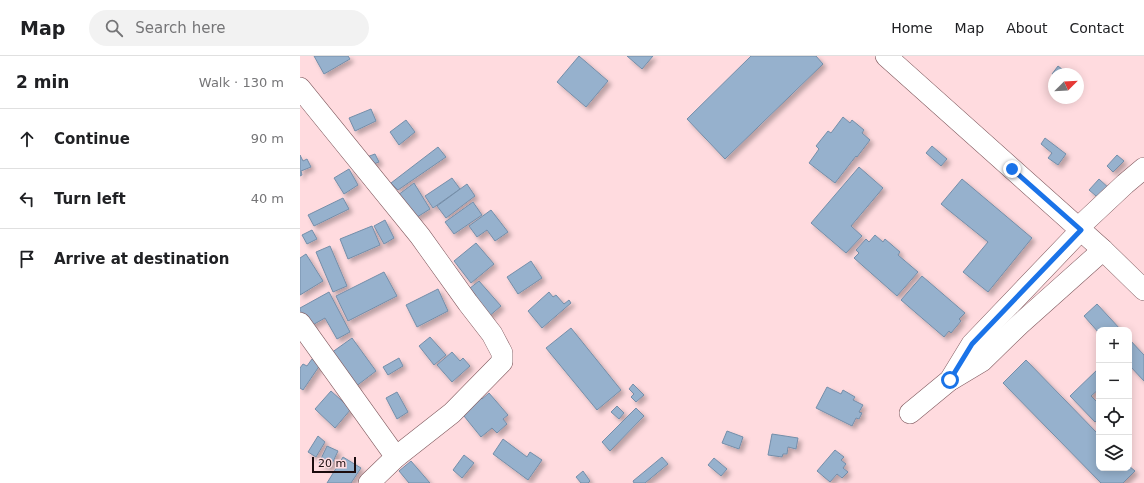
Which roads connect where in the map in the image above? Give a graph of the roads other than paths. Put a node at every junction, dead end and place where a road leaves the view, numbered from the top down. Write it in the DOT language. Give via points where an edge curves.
graph roads {
  1 [pos="888,56"];
  2 [pos="300,88"];
  3 [pos="1144,168"];
  4 [pos="1080,229"];
  5 [pos="1103,250"];
  6 [pos="1144,290"];
  7 [pos="300,323"];
  8 [pos="950,380"];
  9 [pos="910,413"];
  10 [pos="396,456"];
  11 [pos="370,483"];
  1 -- 4 [label="street"];
  2 -- 10 [label="street" via="420,236 492,334 502,353 502,362 452,413"];
  3 -- 4 [label="street"];
  4 -- 5 [label="street"];
  4 -- 8 [label="street" via="972,344"];
  5 -- 6 [label="street"];
  5 -- 8 [label="street" via="982,361"];
  7 -- 10 [label="street"];
  8 -- 9 [label="street"];
  10 -- 11 [label="street"];
}
